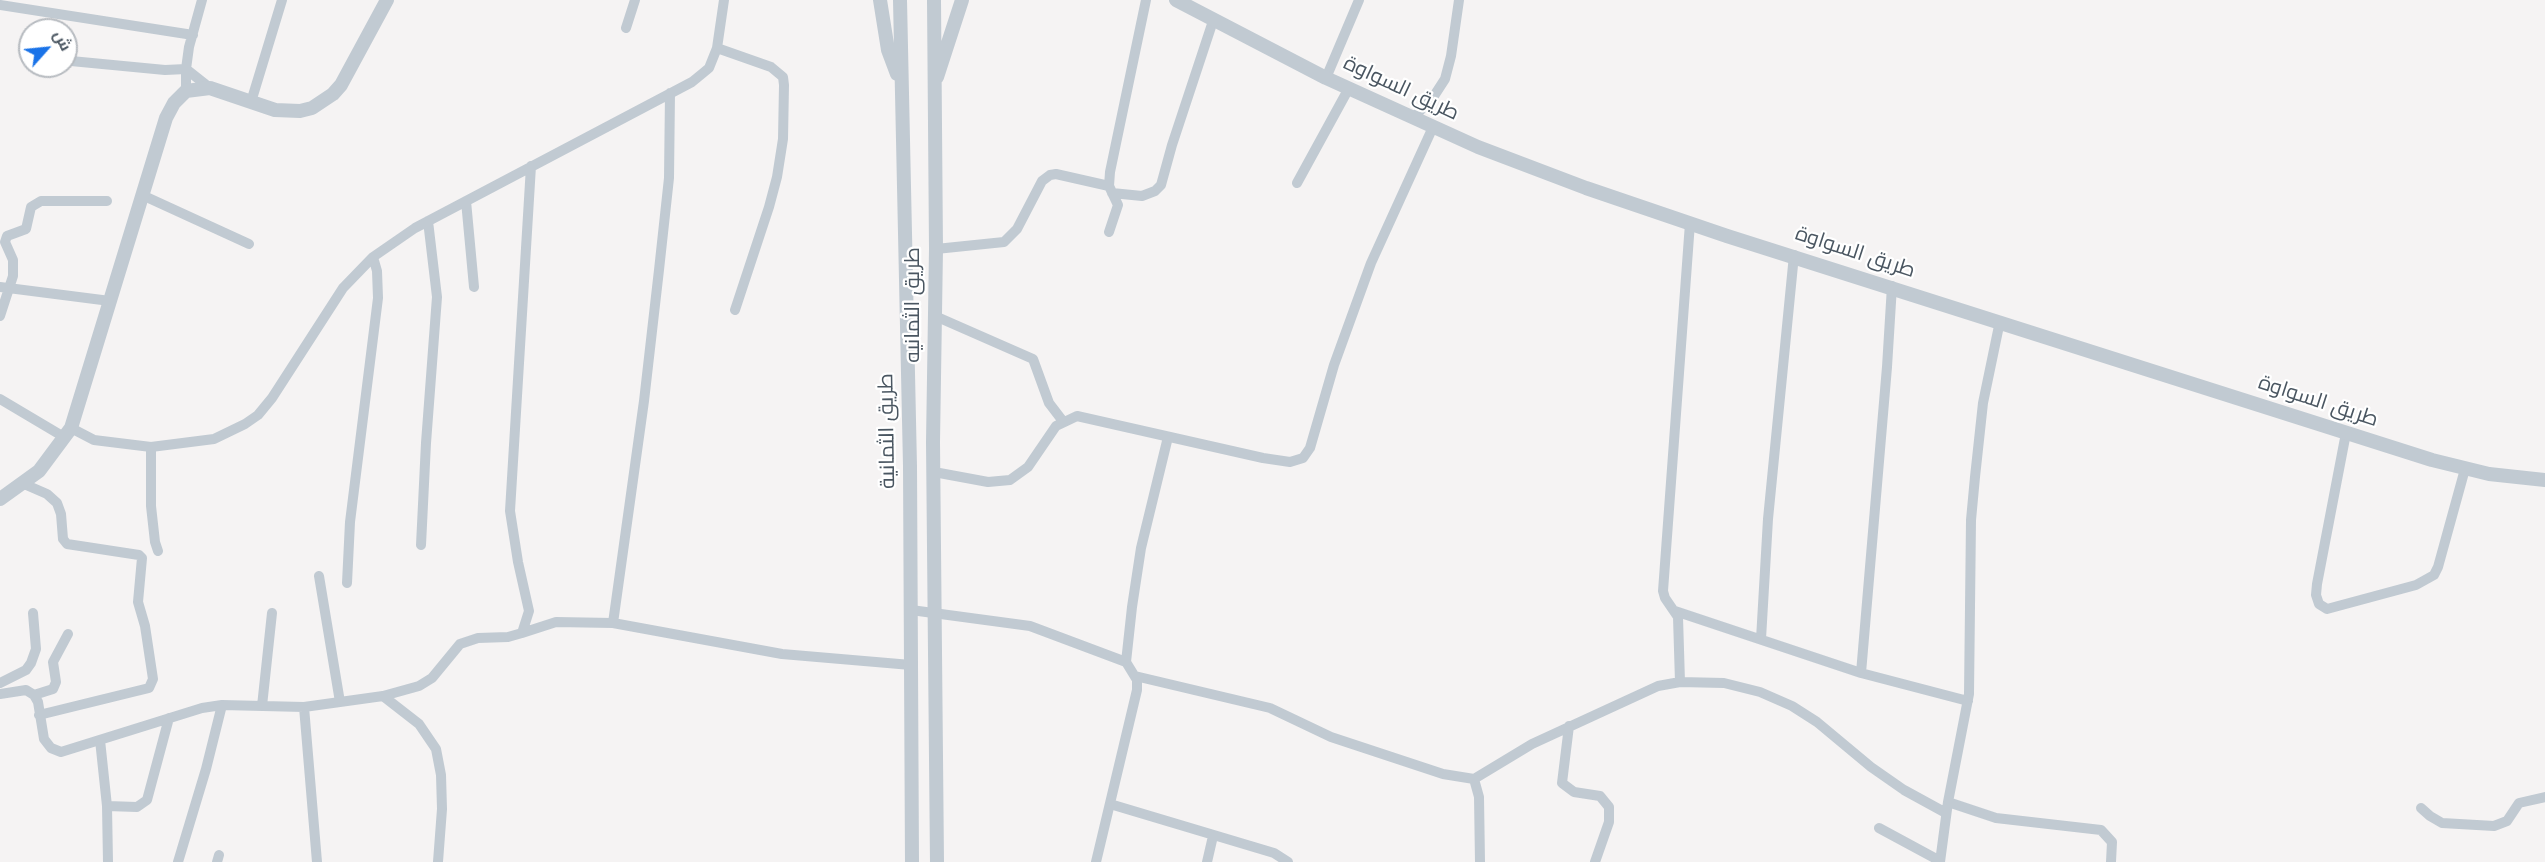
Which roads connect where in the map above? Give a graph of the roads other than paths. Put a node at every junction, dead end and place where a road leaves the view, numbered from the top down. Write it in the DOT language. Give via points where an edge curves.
graph roads {
  1 [pos="202,0"];
  2 [pos="282,0"];
  3 [pos="387,0"];
  4 [pos="635,0"];
  5 [pos="724,0"];
  6 [pos="880,0"];
  7 [pos="900,0"];
  8 [pos="934,0"];
  9 [pos="962,0"];
  10 [pos="1146,0"];
  11 [pos="1176,0"];
  12 [pos="1359,0"];
  13 [pos="1459,0"];
  14 [pos="0,5"];
  15 [pos="1215,18"];
  16 [pos="626,28"];
  17 [pos="193,35"];
  18 [pos="717,48"];
  19 [pos="78,62"];
  20 [pos="186,69"];
  21 [pos="1326,78"];
  22 [pos="902,84"];
  23 [pos="210,88"];
  24 [pos="933,88"];
  25 [pos="1349,88"];
  26 [pos="186,91"];
  27 [pos="670,93"];
  28 [pos="251,102"];
  29 [pos="1414,117"];
  30 [pos="1433,127"];
  31 [pos="531,166"];
  32 [pos="1297,183"];
  33 [pos="1110,189"];
  34 [pos="142,195"];
  35 [pos="107,201"];
  36 [pos="466,201"];
  37 [pos="428,221"];
  38 [pos="1690,223"];
  39 [pos="1109,232"];
  40 [pos="249,244"];
  41 [pos="936,249"];
  42 [pos="1794,255"];
  43 [pos="373,256"];
  44 [pos="1892,286"];
  45 [pos="5,287"];
  46 [pos="474,287"];
  47 [pos="110,301"];
  48 [pos="735,310"];
  49 [pos="0,316"];
  50 [pos="935,316"];
  51 [pos="2000,321"];
  52 [pos="0,399"];
  53 [pos="1062,420"];
  54 [pos="68,433"];
  55 [pos="2346,433"];
  56 [pos="1167,438"];
  57 [pos="151,447"];
  58 [pos="2465,469"];
  59 [pos="934,472"];
  60 [pos="2545,480"];
  61 [pos="24,484"];
  62 [pos="0,499"];
  63 [pos="421,545"];
  64 [pos="158,551"];
  65 [pos="319,576"];
  66 [pos="347,583"];
  67 [pos="911,610"];
  68 [pos="1676,611"];
  69 [pos="272,612"];
  70 [pos="33,613"];
  71 [pos="936,614"];
  72 [pos="613,623"];
  73 [pos="522,633"];
  74 [pos="68,634"];
  75 [pos="1761,639"];
  76 [pos="1126,662"];
  77 [pos="911,666"];
  78 [pos="1861,673"];
  79 [pos="1135,676"];
  80 [pos="1680,682"];
  81 [pos="0,683"];
  82 [pos="0,694"];
  83 [pos="34,695"];
  84 [pos="383,696"];
  85 [pos="1968,701"];
  86 [pos="340,702"];
  87 [pos="222,705"];
  88 [pos="262,706"];
  89 [pos="304,707"];
  90 [pos="39,715"];
  91 [pos="169,718"];
  92 [pos="1569,726"];
  93 [pos="100,740"];
  94 [pos="1474,779"];
  95 [pos="2545,796"];
  96 [pos="1110,804"];
  97 [pos="107,806"];
  98 [pos="1947,808"];
  99 [pos="2421,808"];
  100 [pos="1879,828"];
  101 [pos="1213,836"];
  102 [pos="1272,857"];
  103 [pos="108,862"];
  104 [pos="178,862"];
  105 [pos="317,862"];
  106 [pos="438,862"];
  107 [pos="912,862"];
  108 [pos="937,862"];
  109 [pos="1096,862"];
  110 [pos="1207,862"];
  111 [pos="1288,862"];
  112 [pos="1480,862"];
  113 [pos="1595,862"];
  114 [pos="1940,862"];
  115 [pos="2111,862"];
  1 -- 17 [label="street"];
  2 -- 28 [label="street"];
  3 -- 28 [label="street" via="348,73 321,103 287,112"];
  4 -- 16 [label="street"];
  5 -- 18 [label="street"];
  6 -- 22 [label="street" via="888,50"];
  7 -- 22 [label="street, طريق الثمانية"];
  8 -- 24 [label="street, طريق الثمانيه"];
  9 -- 24 [label="street"];
  10 -- 33 [label="street"];
  11 -- 15 [label="street, طريق السواوة"];
  12 -- 21 [label="street"];
  13 -- 29 [label="street" via="1445,79"];
  14 -- 17 [label="street"];
  15 -- 21 [label="street, طريق السواوة"];
  15 -- 33 [label="street" via="1161,185 1142,196"];
  17 -- 20 [label="street"];
  18 -- 27 [label="street" via="709,68"];
  18 -- 48 [label="street" via="771,67 783,77 784,85 783,140 777,177"];
  19 -- 20 [label="street"];
  20 -- 23 [label="street"];
  20 -- 26 [label="street"];
  21 -- 25 [label="street, طريق السواوة"];
  22 -- 67 [label="street, طريق الثمانية"];
  23 -- 26 [label="street"];
  23 -- 28 [label="street"];
  24 -- 41 [label="street, طريق الثمانيه"];
  25 -- 29 [label="street, طريق السواوة"];
  25 -- 32 [label="street"];
  26 -- 34 [label="street" via="165,118"];
  27 -- 31 [label="street"];
  27 -- 72 [label="street" via="669,178 645,401"];
  29 -- 30 [label="street, طريق السواوة"];
  30 -- 38 [label="street, طريق السواوة" via="1532,169"];
  30 -- 56 [label="street" via="1371,263 1306,455 1298,460 1278,461"];
  31 -- 36 [label="street"];
  31 -- 73 [label="street" via="510,511 529,611"];
  33 -- 39 [label="street" via="1118,205"];
  33 -- 41 [label="street" via="1050,175 1042,181 1017,229 1004,242"];
  34 -- 40 [label="street"];
  34 -- 47 [label="street"];
  35 -- 45 [label="street" via="41,201 31,207 26,229 7,236 5,242 13,260"];
  36 -- 37 [label="street"];
  36 -- 46 [label="street"];
  37 -- 43 [label="street"];
  37 -- 63 [label="street" via="437,297"];
  38 -- 42 [label="street, طريق السواوة"];
  38 -- 68 [label="street" via="1663,591"];
  41 -- 50 [label="street, طريق الثمانيه"];
  42 -- 44 [label="street, طريق السواوة"];
  42 -- 75 [label="street" via="1768,519"];
  43 -- 57 [label="street" via="344,288 258,415 214,439"];
  43 -- 66 [label="street" via="378,298 350,522"];
  44 -- 51 [label="street, طريق السواوة"];
  44 -- 78 [label="street"];
  45 -- 47 [label="street"];
  45 -- 49 [label="street"];
  47 -- 54 [label="street"];
  50 -- 53 [label="street" via="1033,359 1049,403"];
  50 -- 59 [label="street, طريق الثمانيه"];
  51 -- 55 [label="street, طريق السواوة"];
  51 -- 85 [label="street" via="1983,404 1974,485"];
  52 -- 54 [label="street"];
  53 -- 56 [label="street" via="1077,416"];
  53 -- 59 [label="street" via="1028,467 1010,480 988,482"];
  54 -- 57 [label="street"];
  54 -- 61 [label="street"];
  55 -- 58 [label="street, طريق السواوة"];
  55 -- 58 [label="street" via="2317,584 2319,604 2327,609 2416,585 2434,574"];
  56 -- 76 [label="street" via="1138,566"];
  57 -- 64 [label="street" via="151,506"];
  58 -- 60 [label="street, طريق السواوة"];
  59 -- 71 [label="street, طريق الثمانيه"];
  61 -- 62 [label="street"];
  61 -- 90 [label="street" via="57,503 66,544 142,558 138,602 153,679 149,688"];
  65 -- 86 [label="street"];
  67 -- 71 [label="street"];
  67 -- 77 [label="street, طريق الثمانية"];
  68 -- 75 [label="street"];
  68 -- 80 [label="street" via="1680,626"];
  69 -- 88 [label="street"];
  70 -- 81 [label="street" via="36,649 31,663 26,670"];
  71 -- 76 [label="street" via="1030,626"];
  71 -- 108 [label="street, طريق الثمانيه"];
  72 -- 73 [label="street" via="556,622"];
  72 -- 77 [label="street" via="782,654"];
  73 -- 84 [label="street" via="460,644 432,678 419,686"];
  74 -- 83 [label="street" via="53,662 53,689"];
  75 -- 78 [label="street"];
  76 -- 79 [label="street"];
  77 -- 107 [label="street, طريق الثمانية"];
  78 -- 85 [label="street"];
  79 -- 94 [label="street" via="1270,708 1331,737 1443,774"];
  79 -- 96 [label="street" via="1137,690"];
  80 -- 92 [label="street" via="1658,686"];
  80 -- 98 [label="street" via="1743,686 1792,706 1904,790"];
  82 -- 83 [label="street" via="26,690"];
  83 -- 90 [label="street"];
  84 -- 86 [label="street"];
  84 -- 106 [label="street" via="419,724 436,749 442,809"];
  85 -- 98 [label="street"];
  86 -- 89 [label="street"];
  87 -- 88 [label="street"];
  87 -- 91 [label="street"];
  87 -- 104 [label="street"];
  88 -- 89 [label="street"];
  89 -- 105 [label="street"];
  90 -- 93 [label="street" via="44,739 60,752"];
  91 -- 93 [label="street"];
  91 -- 97 [label="street" via="147,801 137,807"];
  92 -- 94 [label="street"];
  92 -- 113 [label="street" via="1562,783 1574,792 1600,796 1609,807 1609,822"];
  93 -- 97 [label="street"];
  94 -- 112 [label="street" via="1479,797"];
  95 -- 99 [label="street" via="2519,803 2507,821 2494,826 2442,823"];
  96 -- 101 [label="street"];
  96 -- 109 [label="street"];
  97 -- 103 [label="street"];
  98 -- 114 [label="street"];
  98 -- 115 [label="street" via="2101,830 2112,842"];
  100 -- 114 [label="street"];
  101 -- 102 [label="street"];
  101 -- 110 [label="street"];
  102 -- 111 [label="street"];
}
